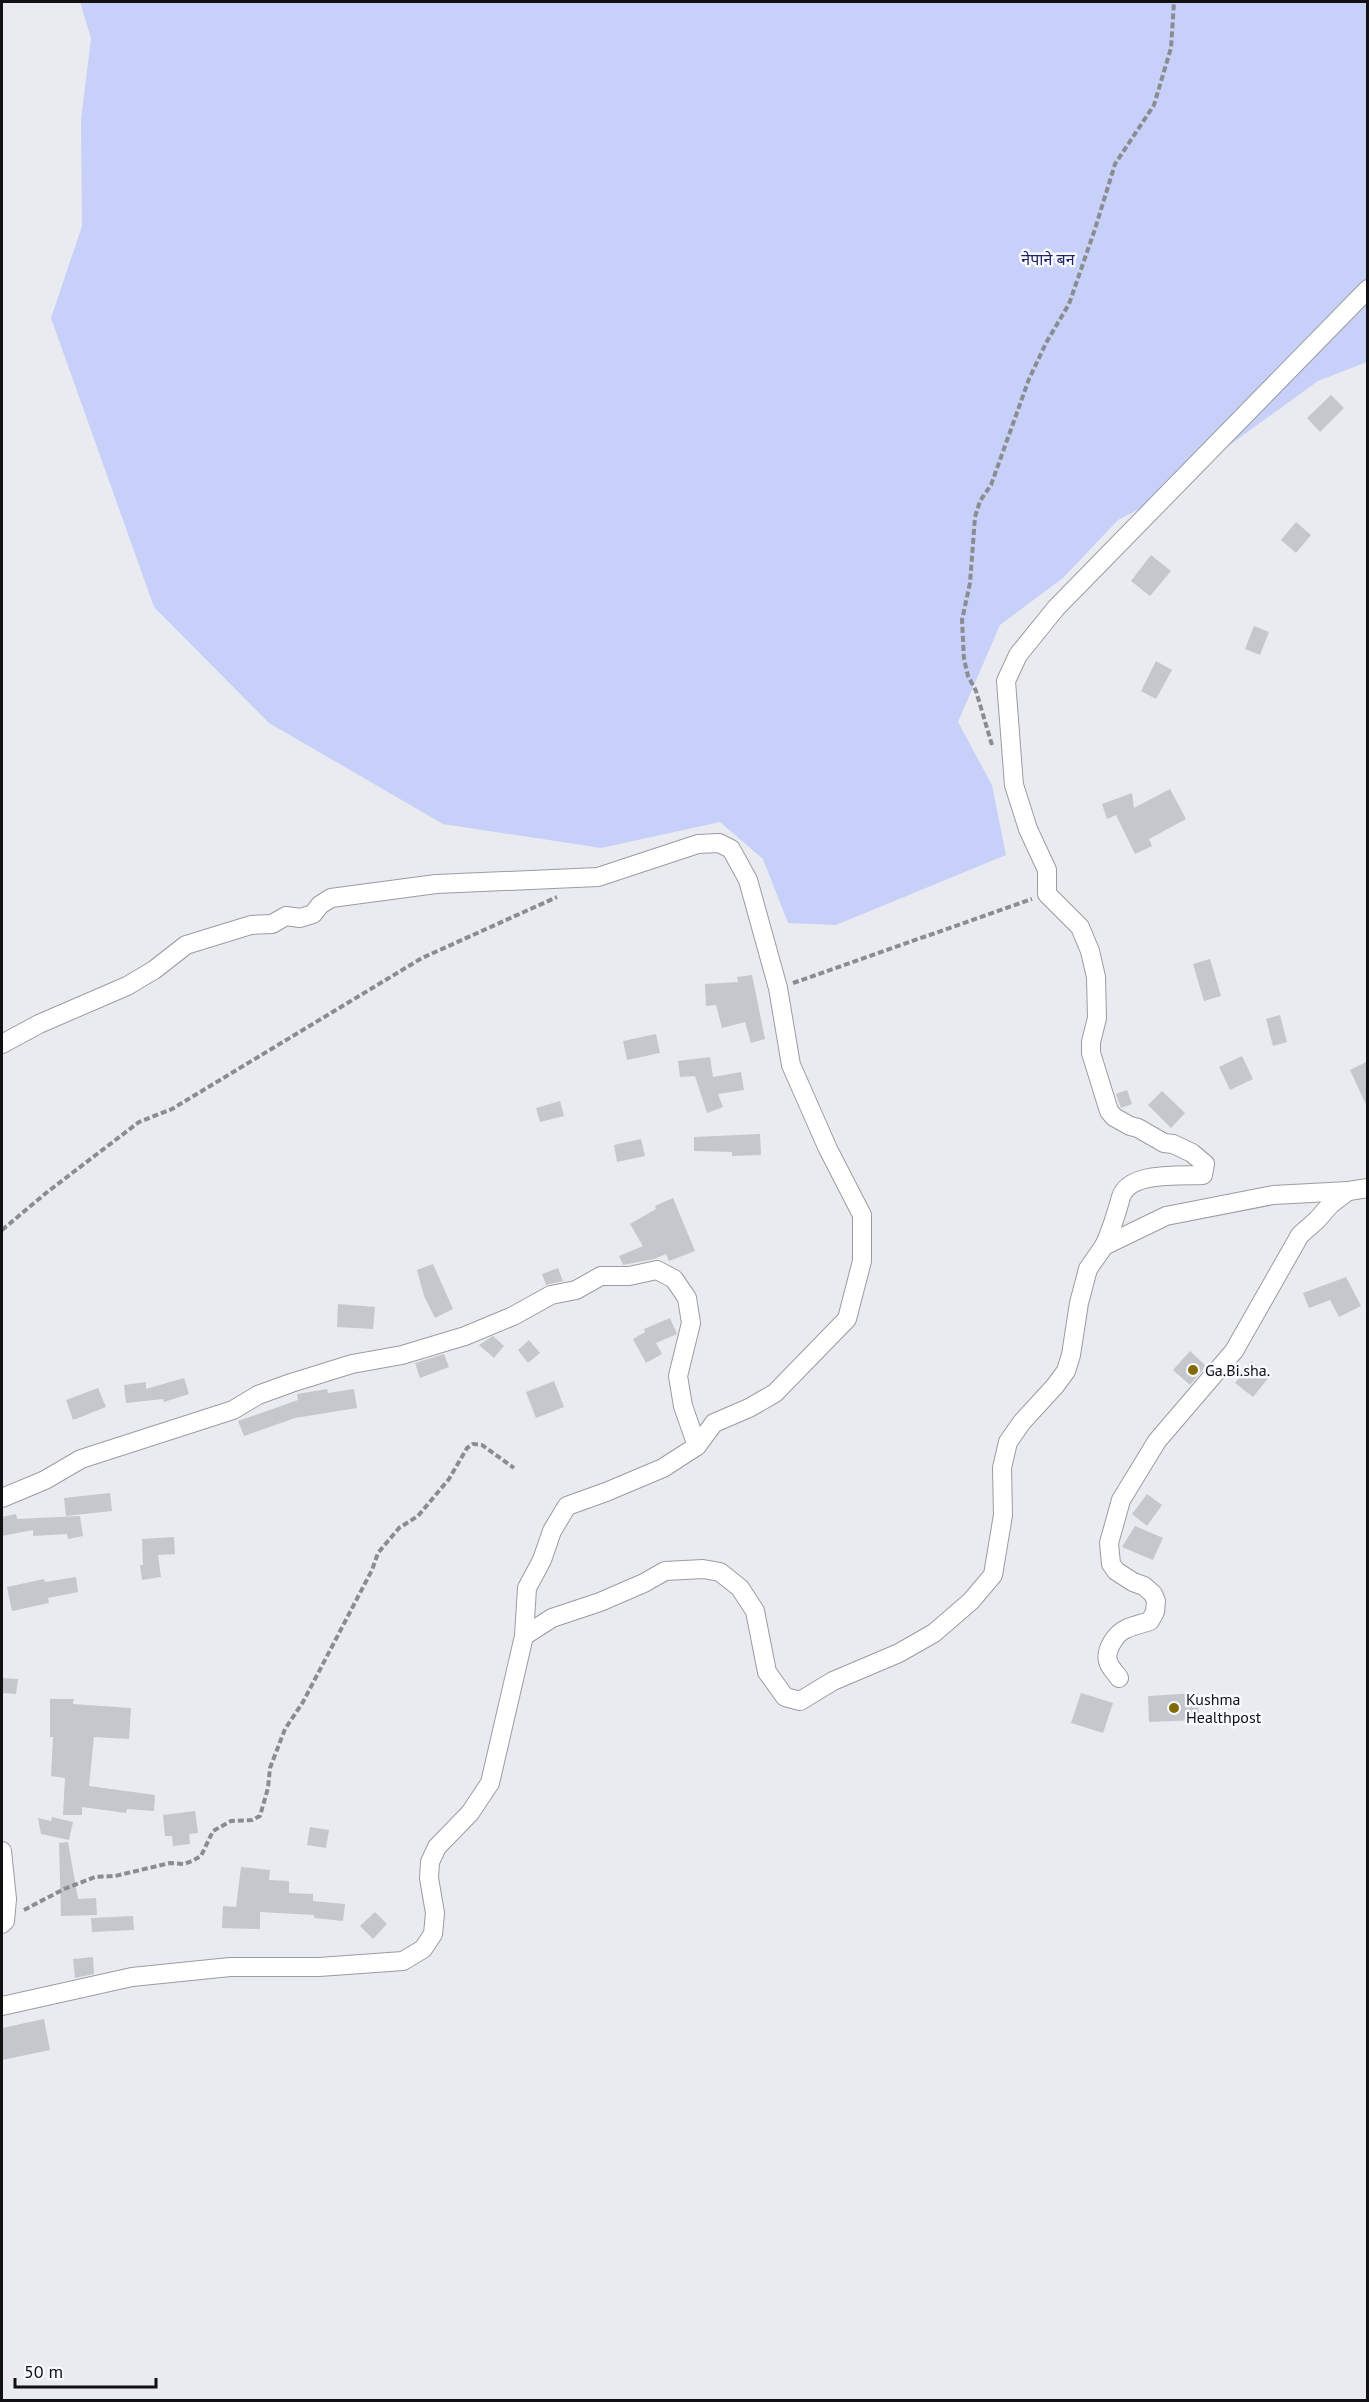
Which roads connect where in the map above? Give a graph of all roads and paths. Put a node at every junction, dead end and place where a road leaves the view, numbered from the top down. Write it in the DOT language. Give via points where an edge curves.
graph roads {
  1 [pos="1174,2"];
  2 [pos="1368,289"];
  3 [pos="993,748"];
  4 [pos="1047,894"];
  5 [pos="562,895"];
  6 [pos="778,988"];
  7 [pos="2,1044"];
  8 [pos="1368,1188"];
  9 [pos="1349,1191"];
  10 [pos="2,1230"];
  11 [pos="1104,1246"];
  12 [pos="697,1446"];
  13 [pos="514,1468"];
  14 [pos="2,1498"];
  15 [pos="524,1636"];
  16 [pos="1119,1678"];
  17 [pos="2,1851"];
  18 [pos="3,1923"];
  19 [pos="2,2006"];
  1 -- 3 [label="path" via="1171,48 1154,105 1115,164 1069,304 1029,379 991,485 975,517 970,583 962,620 964,659"];
  2 -- 4 [label="street" via="1056,608 1018,655 1006,681 1014,785 1028,830 1047,870"];
  4 -- 6 [label="path"];
  4 -- 11 [label="street" via="1080,927 1090,951 1096,977 1097,1018 1091,1053 1109,1111 1130,1126 1192,1153 1205,1164 1203,1175 1159,1175 1129,1187 1122,1195"];
  5 -- 10 [label="path" via="422,958 172,1109 139,1122 45,1192"];
  6 -- 7 [label="street" via="740,863 731,849 719,843 698,844 597,877 436,884 331,898 313,914 300,918 286,916 272,924 251,925 186,945 127,986"];
  6 -- 12 [label="street" via="791,1065 862,1215 862,1261 847,1319 775,1393 714,1423"];
  8 -- 9 [label="street"];
  9 -- 11 [label="street" via="1273,1195 1166,1216"];
  9 -- 16 [label="street" via="1330,1203 1300,1234 1234,1351 1157,1441 1121,1500 1109,1543 1111,1564 1153,1593 1156,1600 1150,1621 1125,1629 1112,1644 1108,1662"];
  11 -- 15 [label="street" via="1088,1269 1066,1371 1008,1442 1002,1468 1003,1515 993,1575 934,1634 833,1681 800,1701 785,1697 767,1672 755,1611 740,1588 720,1572 664,1571 600,1602 552,1618"];
  12 -- 14 [label="street" via="683,1406 678,1376 691,1323 687,1298 674,1279 657,1270 601,1276 465,1336 291,1383 223,1413 81,1459"];
  12 -- 15 [label="street" via="663,1468 567,1506 527,1588"];
  13 -- 18 [label="path" via="482,1445 473,1444 418,1516 399,1528 378,1553 303,1702 285,1729 270,1768 260,1816 231,1821 213,1831 201,1856 192,1861 95,1877 64,1889"];
  15 -- 19 [label="street" via="490,1783 470,1813 437,1847 430,1862 433,1934 414,1956 403,1961 319,1967 230,1967 132,1977"];
  17 -- 18 [label="street" via="7,1899"];
}
